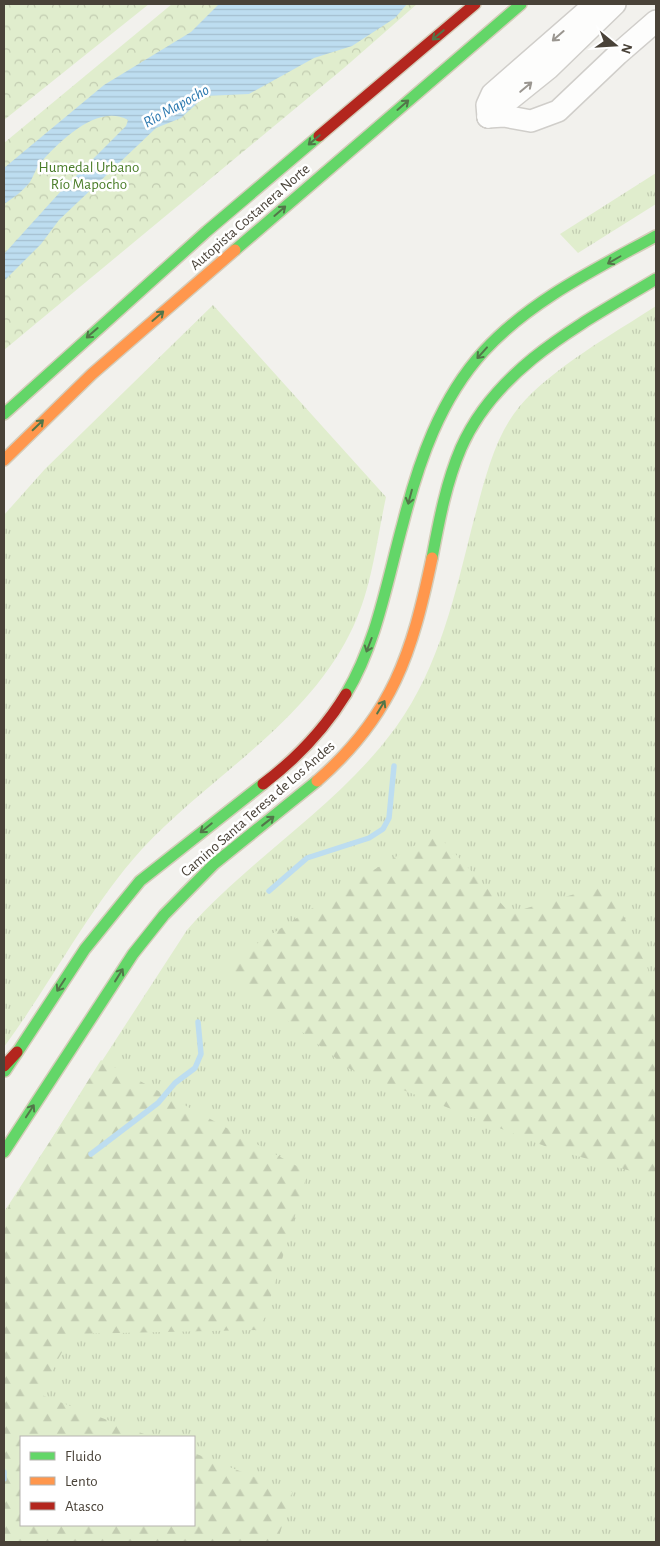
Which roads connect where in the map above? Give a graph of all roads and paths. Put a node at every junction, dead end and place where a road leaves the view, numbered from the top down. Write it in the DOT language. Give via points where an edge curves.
graph roads {
  1 [pos="475,4"];
  2 [pos="521,4"];
  3 [pos="595,4"];
  4 [pos="615,4"];
  5 [pos="656,22"];
  6 [pos="488,117"];
  7 [pos="656,236"];
  8 [pos="656,278"];
  9 [pos="4,413"];
  10 [pos="4,460"];
  11 [pos="17,1052"];
  12 [pos="4,1066"];
  13 [pos="4,1073"];
  14 [pos="4,1152"];
  1 -- 9 [label="main road, Autopista Costanera Norte, one-way" via="207,231"];
  10 -- 2 [label="main road, Autopista Costanera Norte, one-way" via="92,374"];
  3 -- 6 [label="street, one-way" via="492,94 487,105"];
  6 -- 4 [label="street, one-way" via="549,68"];
  5 -- 6 [label="street" via="558,111 531,120"];
  7 -- 11 [label="main road, Camino Santa Teresa de Los Andes, one-way" via="531,310 495,339 466,372 439,414 428,439 412,487 376,626 357,674 334,711 289,764 140,881 95,934"];
  14 -- 8 [label="main road, Camino Santa Teresa de Los Andes, one-way" via="156,924 206,872 335,766 377,714 408,654 445,495 464,442 480,413 503,384 536,356"];
  11 -- 12 [label="main road"];
  11 -- 13 [label="main road, Camino Santa Teresa de Los Andes"];
}
